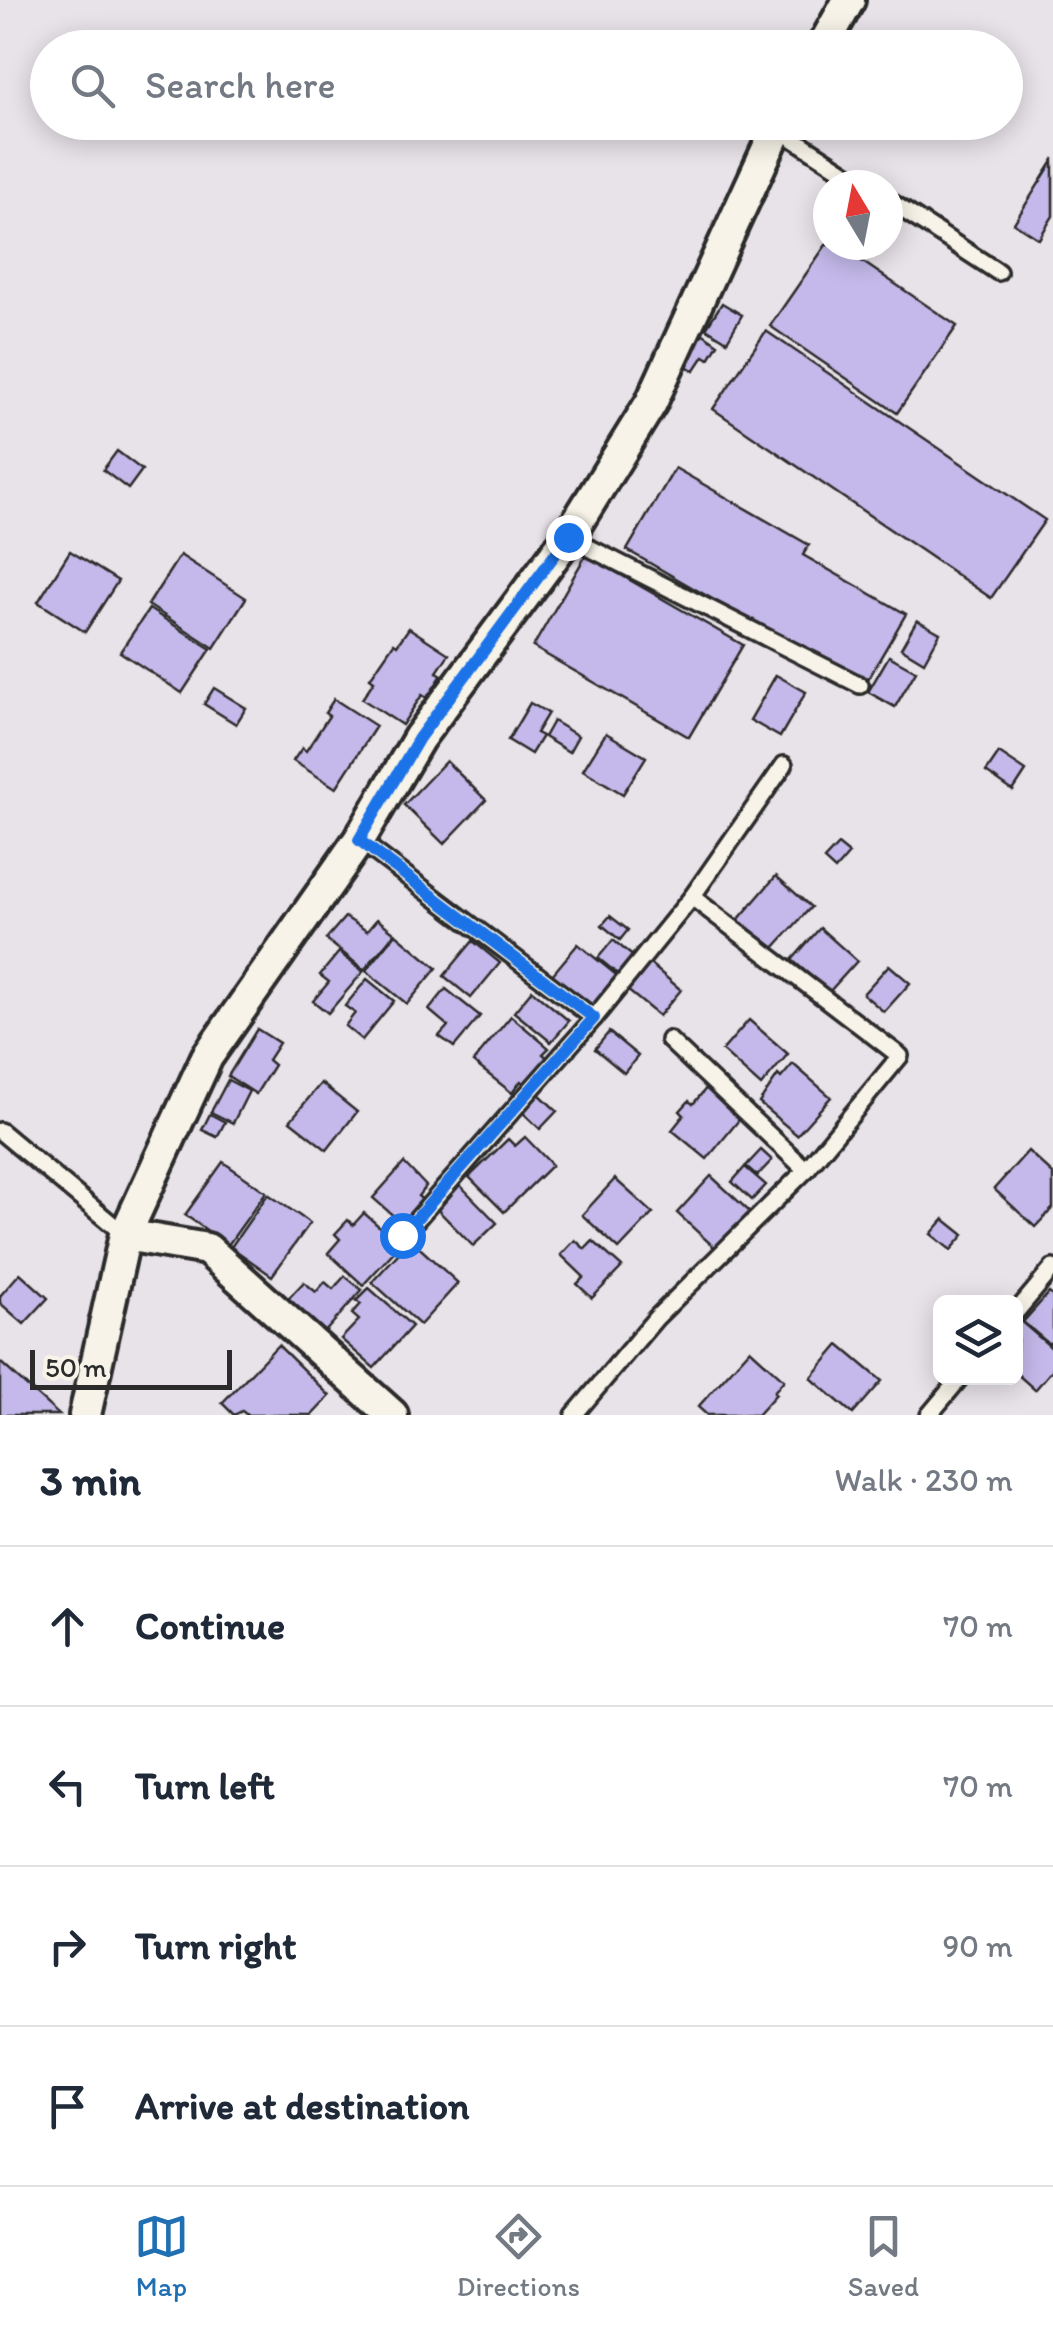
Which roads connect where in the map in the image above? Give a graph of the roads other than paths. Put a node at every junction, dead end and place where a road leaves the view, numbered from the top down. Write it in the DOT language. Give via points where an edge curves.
graph roads {
  1 [pos="849,0"];
  2 [pos="832,30"];
  3 [pos="772,140"];
  4 [pos="800,140"];
  5 [pos="844,170"];
  6 [pos="903,210"];
  7 [pos="998,272"];
  8 [pos="568,537"];
  9 [pos="860,685"];
  10 [pos="784,765"];
  11 [pos="359,840"];
  12 [pos="692,897"];
  13 [pos="594,1018"];
  14 [pos="670,1040"];
  15 [pos="0,1131"];
  16 [pos="806,1170"];
  17 [pos="124,1235"];
  18 [pos="402,1235"];
  19 [pos="1053,1268"];
  20 [pos="1023,1304"];
  21 [pos="954,1385"];
  22 [pos="86,1415"];
  23 [pos="392,1415"];
  24 [pos="574,1415"];
  25 [pos="929,1415"];
  1 -- 2 [label="street"];
  3 -- 8 [label="street" via="651,403"];
  4 -- 5 [label="lane"];
  6 -- 7 [label="lane"];
  8 -- 9 [label="lane"];
  8 -- 11 [label="street" via="419,738"];
  10 -- 12 [label="lane"];
  11 -- 13 [label="lane"];
  11 -- 17 [label="street" via="207,1057"];
  12 -- 13 [label="lane"];
  12 -- 16 [label="lane" via="900,1056"];
  13 -- 18 [label="lane"];
  14 -- 16 [label="lane"];
  15 -- 17 [label="lane"];
  16 -- 24 [label="lane" via="656,1318"];
  17 -- 22 [label="street"];
  17 -- 23 [label="street" via="207,1249"];
  19 -- 20 [label="lane"];
  21 -- 25 [label="lane"];
}
